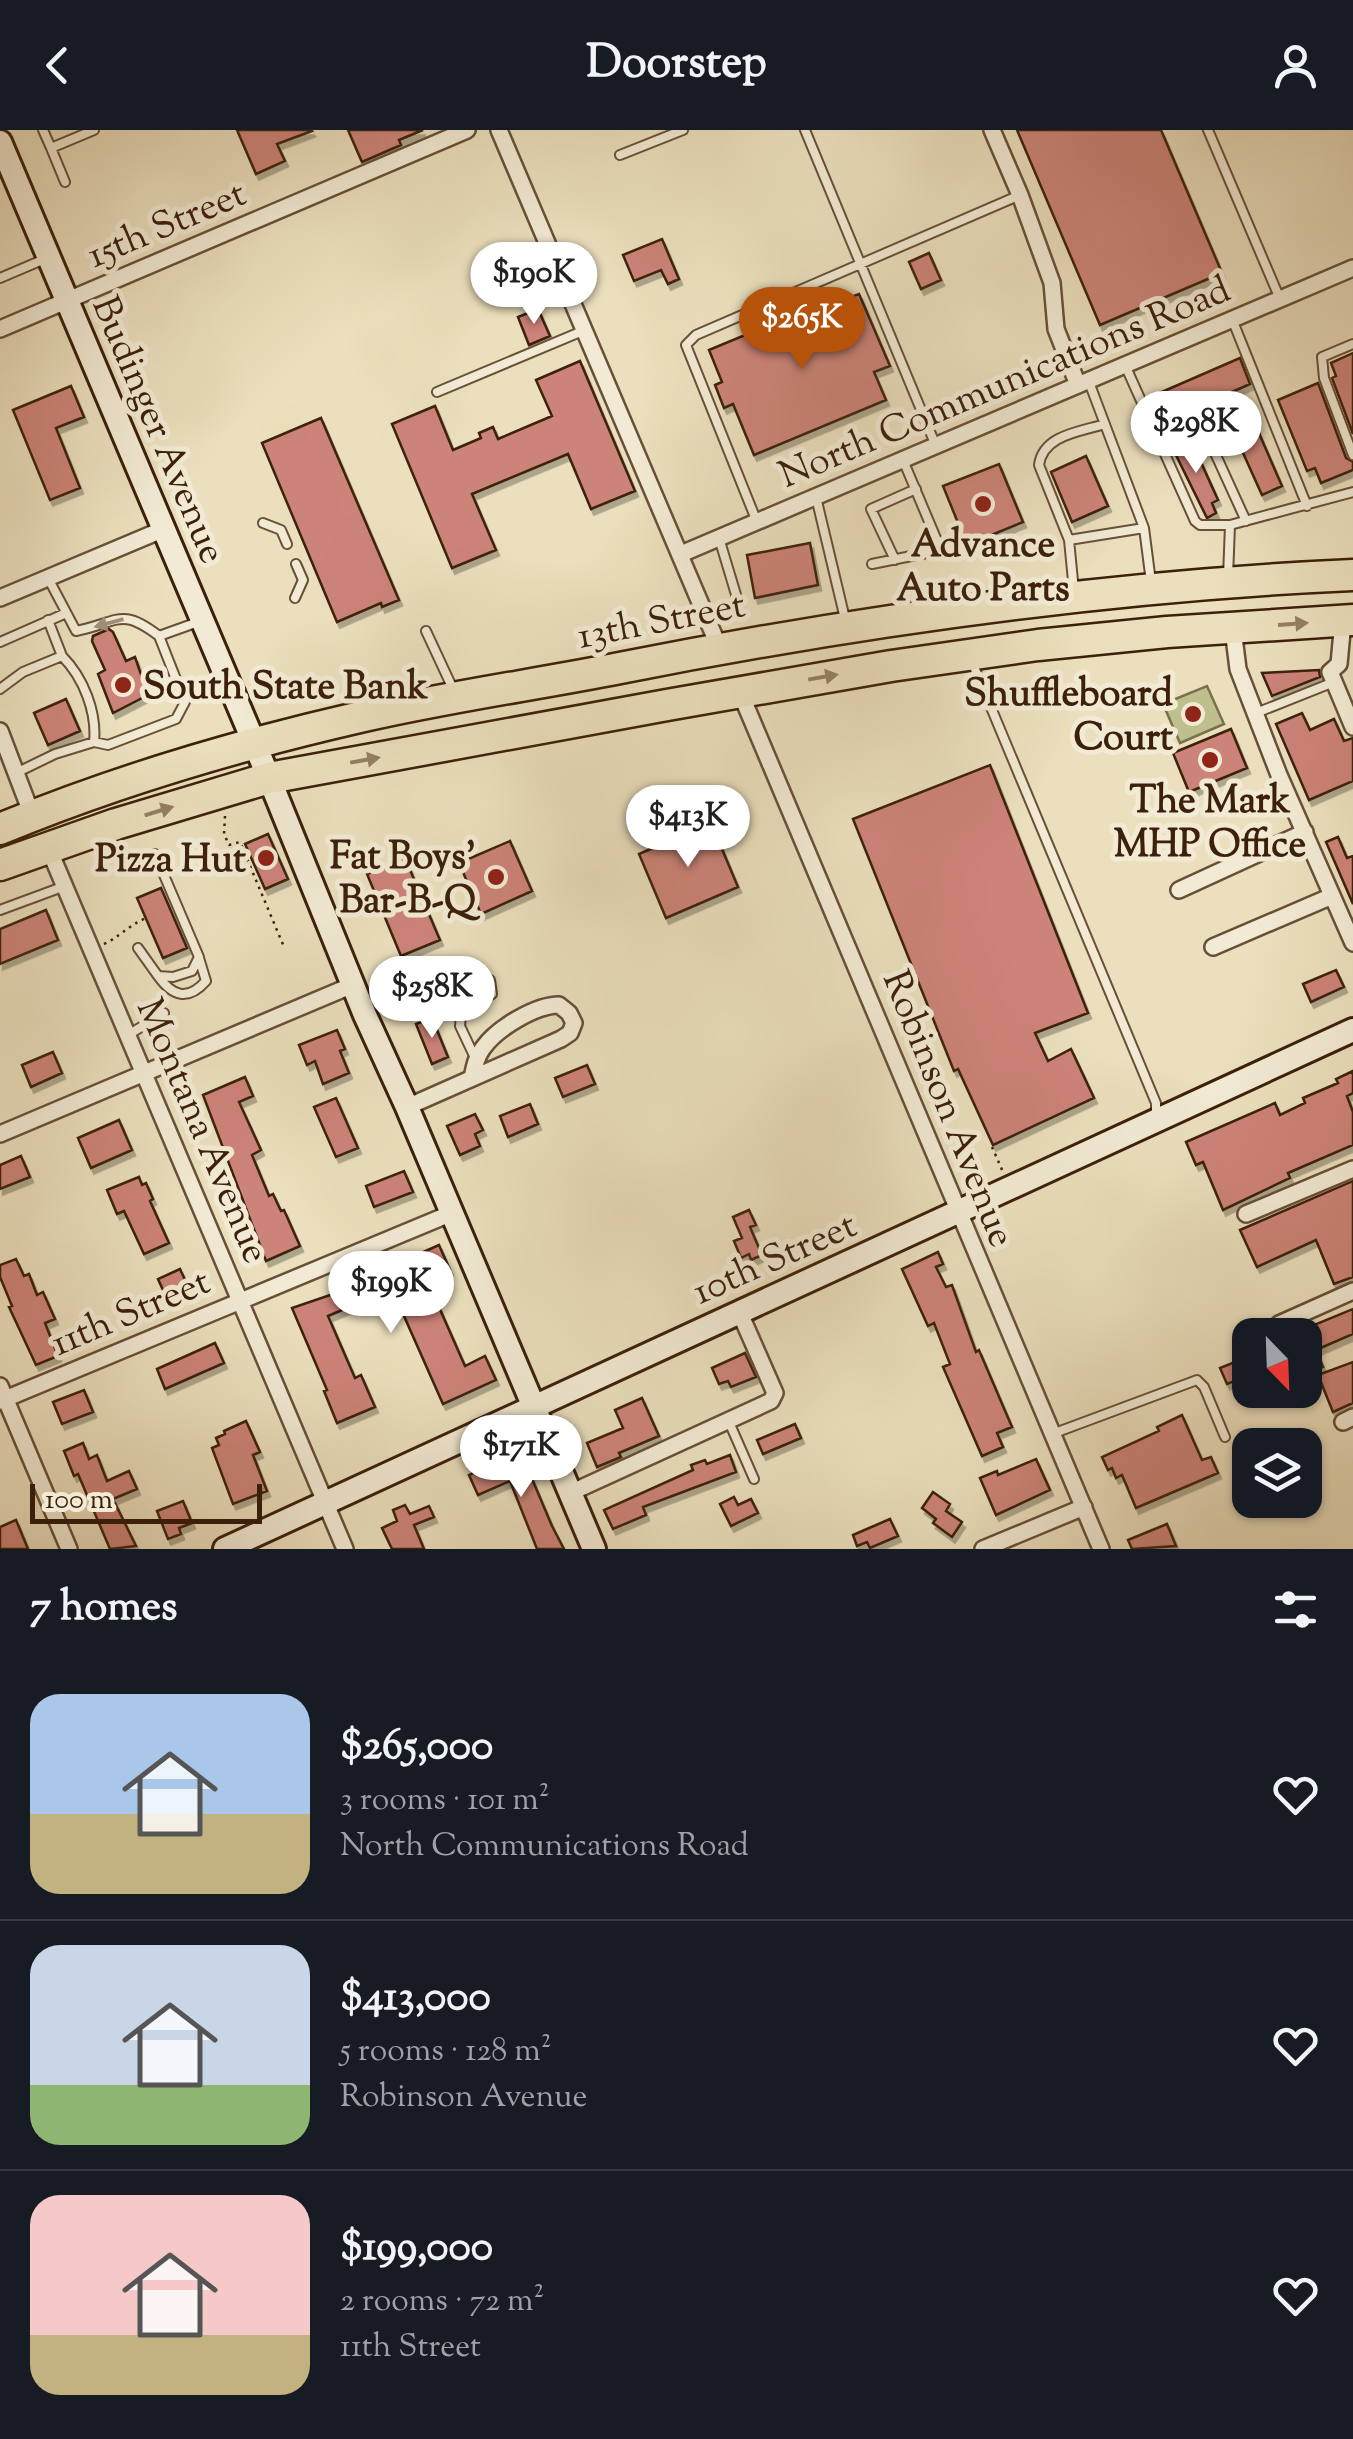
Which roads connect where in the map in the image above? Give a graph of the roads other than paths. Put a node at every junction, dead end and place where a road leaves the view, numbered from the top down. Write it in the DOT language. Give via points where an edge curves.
graph roads {
  1 [pos="43,130"];
  2 [pos="94,130"];
  3 [pos="467,130"];
  4 [pos="499,130"];
  5 [pos="682,130"];
  6 [pos="804,130"];
  7 [pos="992,130"];
  8 [pos="1208,130"];
  9 [pos="0,142"];
  10 [pos="51,148"];
  11 [pos="620,156"];
  12 [pos="64,182"];
  13 [pos="1020,194"];
  14 [pos="50,257"];
  15 [pos="862,263"];
  16 [pos="1353,268"];
  17 [pos="0,278"];
  18 [pos="1280,299"];
  19 [pos="67,300"];
  20 [pos="1232,319"];
  21 [pos="0,329"];
  22 [pos="585,330"];
  23 [pos="1353,344"];
  24 [pos="1125,365"];
  25 [pos="1083,383"];
  26 [pos="437,392"];
  27 [pos="1238,400"];
  28 [pos="1199,418"];
  29 [pos="1104,424"];
  30 [pos="1156,436"];
  31 [pos="936,446"];
  32 [pos="1353,455"];
  33 [pos="903,460"];
  34 [pos="916,489"];
  35 [pos="1353,492"];
  36 [pos="816,497"];
  37 [pos="1307,506"];
  38 [pos="1246,521"];
  39 [pos="757,522"];
  40 [pos="263,523"];
  41 [pos="1230,525"];
  42 [pos="1144,528"];
  43 [pos="164,529"];
  44 [pos="720,538"];
  45 [pos="1068,540"];
  46 [pos="287,544"];
  47 [pos="681,554"];
  48 [pos="895,560"];
  49 [pos="296,564"];
  50 [pos="872,564"];
  51 [pos="1347,575"];
  52 [pos="48,578"];
  53 [pos="1228,582"];
  54 [pos="1151,587"];
  55 [pos="1075,596"];
  56 [pos="0,598"];
  57 [pos="296,598"];
  58 [pos="737,598"];
  59 [pos="1036,600"];
  60 [pos="64,614"];
  61 [pos="48,620"];
  62 [pos="202,620"];
  63 [pos="1348,620"];
  64 [pos="846,627"];
  65 [pos="1233,628"];
  66 [pos="426,631"];
  67 [pos="159,636"];
  68 [pos="0,642"];
  69 [pos="1040,645"];
  70 [pos="719,647"];
  71 [pos="969,655"];
  72 [pos="62,656"];
  73 [pos="1334,682"];
  74 [pos="0,690"];
  75 [pos="740,692"];
  76 [pos="457,698"];
  77 [pos="1256,713"];
  78 [pos="572,722"];
  79 [pos="1353,727"];
  80 [pos="0,731"];
  81 [pos="94,742"];
  82 [pos="254,744"];
  83 [pos="17,772"];
  84 [pos="270,778"];
  85 [pos="92,794"];
  86 [pos="32,815"];
  87 [pos="0,828"];
  88 [pos="1305,832"];
  89 [pos="48,847"];
  90 [pos="155,854"];
  91 [pos="0,856"];
  92 [pos="0,865"];
  93 [pos="65,886"];
  94 [pos="1179,890"];
  95 [pos="1332,896"];
  96 [pos="0,910"];
  97 [pos="1353,943"];
  98 [pos="1213,947"];
  99 [pos="138,948"];
  100 [pos="199,957"];
  101 [pos="158,976"];
  102 [pos="490,980"];
  103 [pos="355,984"];
  104 [pos="164,1013"];
  105 [pos="1353,1030"];
  106 [pos="128,1035"];
  107 [pos="476,1060"];
  108 [pos="144,1072"];
  109 [pos="472,1078"];
  110 [pos="408,1106"];
  111 [pos="1156,1121"];
  112 [pos="0,1134"];
  113 [pos="1353,1169"];
  114 [pos="452,1212"];
  115 [pos="958,1212"];
  116 [pos="1246,1214"];
  117 [pos="1353,1292"];
  118 [pos="240,1299"];
  119 [pos="739,1311"];
  120 [pos="1293,1318"];
  121 [pos="2,1395"];
  122 [pos="534,1405"];
  123 [pos="730,1422"];
  124 [pos="1052,1434"];
  125 [pos="1225,1436"];
  126 [pos="754,1479"];
  127 [pos="570,1493"];
  128 [pos="326,1503"];
  129 [pos="1084,1508"];
  130 [pos="68,1549"];
  131 [pos="226,1549"];
  132 [pos="344,1549"];
  133 [pos="594,1549"];
  134 [pos="983,1549"];
  135 [pos="1101,1549"];
  1 -- 10 [label="lane"];
  2 -- 10 [label="lane"];
  3 -- 19 [label="street, 15th Street"];
  4 -- 22 [label="street"];
  5 -- 11 [label="lane"];
  6 -- 15 [label="lane"];
  7 -- 13 [label="street"];
  8 -- 18 [label="lane"];
  9 -- 14 [label="street, Budinger Avenue"];
  10 -- 12 [label="lane"];
  13 -- 15 [label="lane"];
  13 -- 25 [label="street" via="1052,282 1056,329"];
  14 -- 17 [label="lane"];
  14 -- 19 [label="street, Budinger Avenue"];
  15 -- 31 [label="lane"];
  15 -- 39 [label="lane" via="686,345"];
  16 -- 18 [label="street, North Communications Road"];
  18 -- 20 [label="street, North Communications Road"];
  19 -- 21 [label="street, 15th Street"];
  19 -- 43 [label="street, Budinger Avenue"];
  20 -- 24 [label="street, North Communications Road"];
  20 -- 37 [label="lane"];
  22 -- 26 [label="lane"];
  22 -- 47 [label="street"];
  23 -- 32 [label="lane" via="1322,357"];
  24 -- 25 [label="street, North Communications Road"];
  24 -- 30 [label="lane"];
  25 -- 29 [label="lane"];
  25 -- 31 [label="street, North Communications Road"];
  27 -- 28 [label="lane"];
  28 -- 30 [label="lane"];
  28 -- 38 [label="lane"];
  29 -- 42 [label="lane"];
  29 -- 45 [label="lane" via="1060,438 1040,455"];
  30 -- 41 [label="lane" via="1194,521"];
  31 -- 33 [label="street, North Communications Road"];
  33 -- 34 [label="lane"];
  33 -- 36 [label="street, North Communications Road"];
  34 -- 48 [label="lane" via="872,509"];
  34 -- 48 [label="lane" via="941,550"];
  35 -- 37 [label="lane"];
  36 -- 39 [label="street, North Communications Road"];
  36 -- 64 [label="lane"];
  37 -- 38 [label="lane"];
  38 -- 41 [label="lane"];
  39 -- 44 [label="street, North Communications Road"];
  40 -- 46 [label="lane" via="281,530"];
  41 -- 53 [label="lane"];
  42 -- 45 [label="lane"];
  42 -- 54 [label="lane"];
  43 -- 52 [label="street"];
  43 -- 62 [label="street, Budinger Avenue"];
  44 -- 47 [label="street, North Communications Road"];
  44 -- 58 [label="lane"];
  45 -- 55 [label="lane"];
  47 -- 70 [label="street"];
  48 -- 50 [label="lane"];
  49 -- 57 [label="lane" via="303,580"];
  51 -- 53 [label="highway, 13th Street"];
  51 -- 65 [label="highway" via="1313,590 1256,598"];
  52 -- 56 [label="street"];
  52 -- 60 [label="lane"];
  53 -- 54 [label="highway, 13th Street"];
  53 -- 69 [label="highway" via="1211,612 1062,627"];
  54 -- 55 [label="highway, 13th Street"];
  55 -- 59 [label="highway, 13th Street"];
  59 -- 64 [label="highway, 13th Street"];
  59 -- 75 [label="highway" via="980,624 768,659"];
  60 -- 61 [label="lane"];
  67 -- 60 [label="lane, one-way" via="138,620 119,617 76,631"];
  61 -- 68 [label="lane"];
  61 -- 72 [label="lane"];
  62 -- 67 [label="lane"];
  62 -- 82 [label="street, Budinger Avenue"];
  65 -- 63 [label="highway, one-way"];
  63 -- 73 [label="street" via="1330,672"];
  64 -- 70 [label="highway, 13th Street"];
  65 -- 69 [label="highway"];
  65 -- 77 [label="street" via="1238,669"];
  66 -- 76 [label="lane"];
  67 -- 81 [label="lane" via="185,702 176,719 108,745"];
  69 -- 71 [label="highway"];
  70 -- 76 [label="highway, 13th Street"];
  70 -- 78 [label="highway" via="710,669 688,686 577,706"];
  75 -- 71 [label="highway, one-way"];
  71 -- 111 [label="lane" via="1156,1103"];
  72 -- 74 [label="lane"];
  72 -- 81 [label="lane" via="73,666 96,720"];
  73 -- 77 [label="lane"];
  73 -- 79 [label="street"];
  75 -- 78 [label="highway"];
  75 -- 115 [label="street, Robinson Avenue"];
  76 -- 82 [label="highway, 13th Street"];
  77 -- 88 [label="street"];
  84 -- 78 [label="highway, one-way"];
  80 -- 83 [label="street"];
  81 -- 83 [label="lane"];
  82 -- 84 [label="street, Budinger Avenue"];
  82 -- 85 [label="highway, 13th Street"];
  83 -- 86 [label="street"];
  89 -- 84 [label="highway, one-way"];
  84 -- 103 [label="street, Budinger Avenue"];
  85 -- 86 [label="highway, 13th Street"];
  85 -- 89 [label="highway"];
  86 -- 87 [label="highway, 13th Street"];
  86 -- 91 [label="highway" via="26,832"];
  88 -- 94 [label="street"];
  88 -- 95 [label="street"];
  89 -- 92 [label="highway"];
  89 -- 93 [label="street, Montana Avenue"];
  90 -- 100 [label="lane"];
  93 -- 96 [label="lane"];
  93 -- 106 [label="street, Montana Avenue"];
  95 -- 97 [label="street"];
  95 -- 98 [label="street"];
  99 -- 101 [label="lane"];
  100 -- 101 [label="lane" via="192,971"];
  100 -- 101 [label="lane" via="206,980 186,996"];
  102 -- 107 [label="lane" via="492,994 460,1015"];
  103 -- 108 [label="street"];
  103 -- 110 [label="street, Budinger Avenue"];
  104 -- 106 [label="lane"];
  105 -- 111 [label="street, 10th Street"];
  106 -- 108 [label="street, Montana Avenue"];
  107 -- 109 [label="street"];
  107 -- 109 [label="street" via="485,1044 544,1005 559,1004 570,1013 574,1023 561,1040"];
  108 -- 112 [label="street"];
  108 -- 118 [label="street, Montana Avenue"];
  109 -- 110 [label="street"];
  110 -- 114 [label="street, Budinger Avenue"];
  111 -- 115 [label="street, 10th Street"];
  113 -- 116 [label="street"];
  114 -- 118 [label="street, 11th Street"];
  114 -- 122 [label="street, Budinger Avenue"];
  115 -- 119 [label="street, 10th Street"];
  115 -- 124 [label="street, Robinson Avenue"];
  117 -- 120 [label="street"];
  118 -- 121 [label="street, 11th Street"];
  118 -- 128 [label="street, Montana Avenue"];
  119 -- 122 [label="street, 10th Street"];
  119 -- 123 [label="street" via="774,1393 764,1407"];
  121 -- 130 [label="street"];
  122 -- 127 [label="street, Budinger Avenue"];
  122 -- 128 [label="street, 10th Street"];
  123 -- 126 [label="lane"];
  123 -- 127 [label="street"];
  124 -- 125 [label="lane" via="1197,1380"];
  124 -- 129 [label="street, Robinson Avenue"];
  127 -- 133 [label="street, Budinger Avenue"];
  128 -- 131 [label="street, 10th Street"];
  128 -- 132 [label="street, Montana Avenue"];
  129 -- 134 [label="street"];
  129 -- 135 [label="street, Robinson Avenue"];
}
